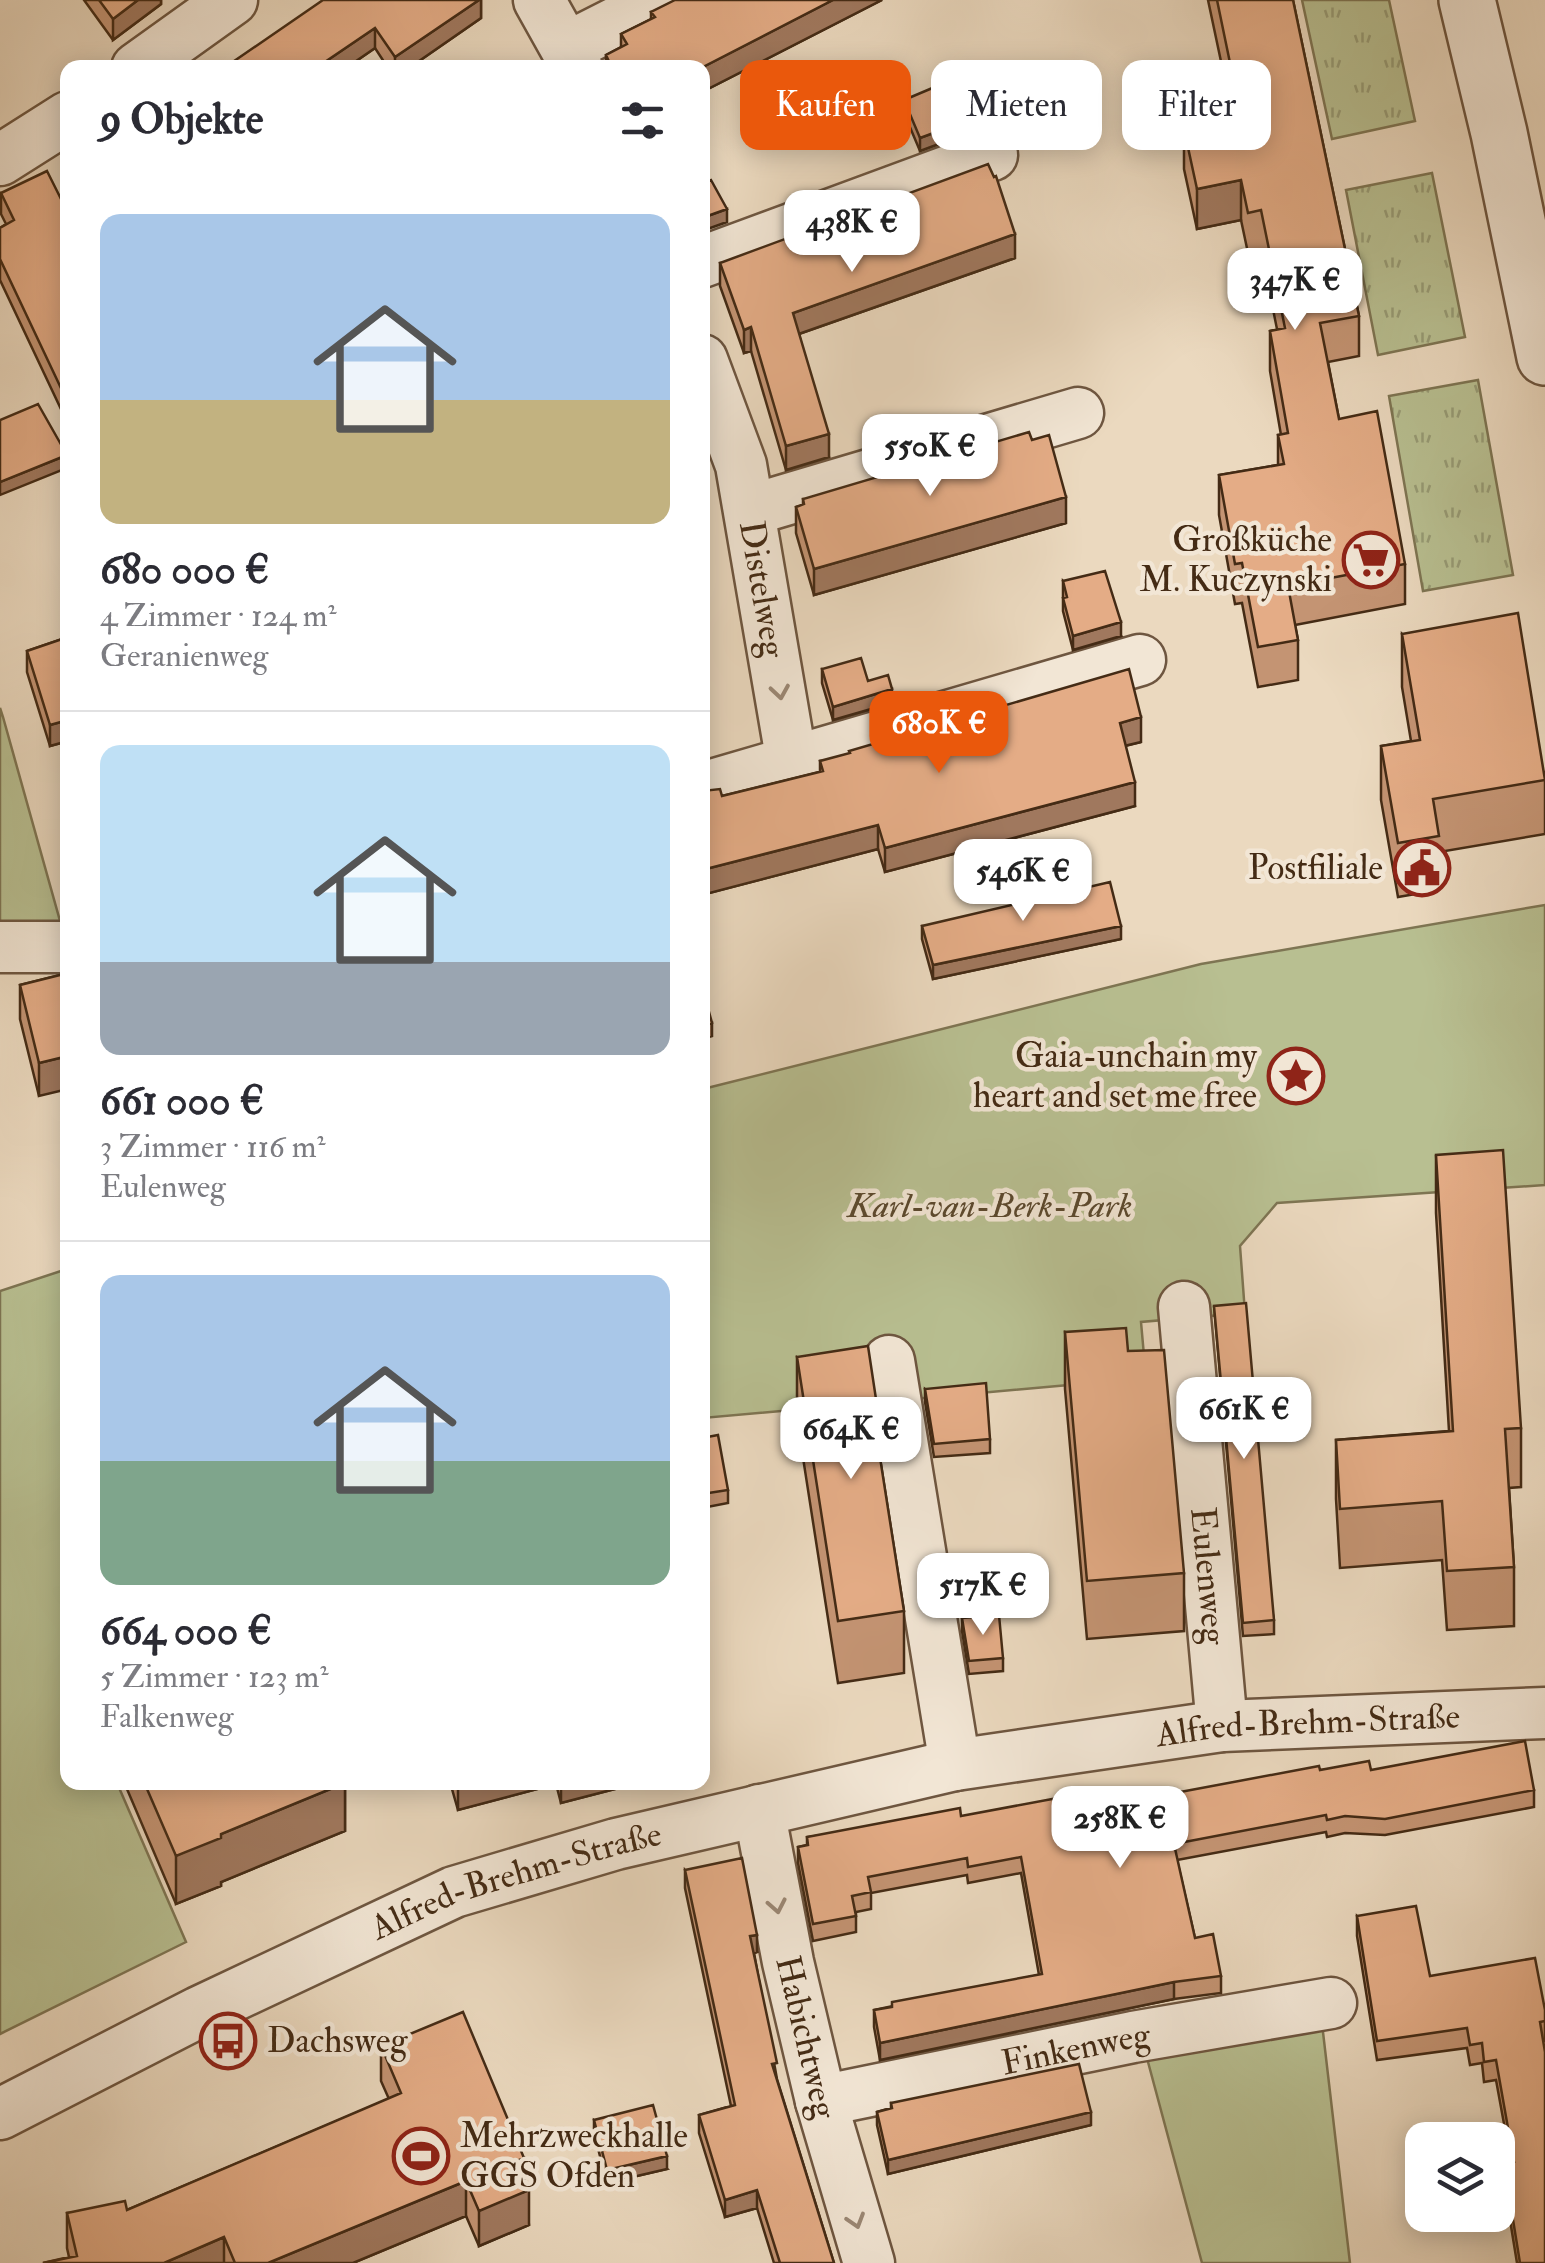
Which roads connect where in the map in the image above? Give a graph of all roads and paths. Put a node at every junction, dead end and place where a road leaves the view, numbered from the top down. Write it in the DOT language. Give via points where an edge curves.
graph roads {
  1 [pos="232,0"];
  2 [pos="539,0"];
  3 [pos="661,0"];
  4 [pos="1467,0"];
  5 [pos="572,57"];
  6 [pos="148,60"];
  7 [pos="60,135"];
  8 [pos="992,155"];
  9 [pos="0,160"];
  10 [pos="710,259"];
  11 [pos="1545,357"];
  12 [pos="710,394"];
  13 [pos="1078,413"];
  14 [pos="731,485"];
  15 [pos="1140,660"];
  16 [pos="792,763"];
  17 [pos="710,786"];
  18 [pos="0,947"];
  19 [pos="60,947"];
  20 [pos="1184,1307"];
  21 [pos="889,1361"];
  22 [pos="1545,1713"];
  23 [pos="1222,1726"];
  24 [pos="955,1765"];
  25 [pos="702,1802"];
  26 [pos="759,1810"];
  27 [pos="1331,2003"];
  28 [pos="821,2101"];
  29 [pos="0,2114"];
  30 [pos="869,2263"];
  1 -- 6 [label="street"];
  2 -- 5 [label="street"];
  3 -- 5 [label="street"];
  4 -- 11 [label="street"];
  7 -- 9 [label="street"];
  8 -- 10 [label="street"];
  12 -- 14 [label="street, Distelweg"];
  13 -- 14 [label="street"];
  14 -- 16 [label="street, Distelweg, one-way"];
  15 -- 16 [label="street"];
  16 -- 17 [label="street"];
  18 -- 19 [label="street"];
  20 -- 23 [label="street, Eulenweg"];
  21 -- 24 [label="street"];
  22 -- 23 [label="street, Alfred-Brehm-Straße"];
  23 -- 24 [label="street, Alfred-Brehm-Straße"];
  24 -- 26 [label="street, Alfred-Brehm-Straße"];
  25 -- 26 [label="street, Alfred-Brehm-Straße"];
  25 -- 29 [label="street, Alfred-Brehm-Straße" via="616,1844 454,1892"];
  26 -- 28 [label="street, Habichtweg, one-way"];
  27 -- 28 [label="street, Finkenweg"];
  28 -- 30 [label="street, Habichtweg, one-way"];
}
